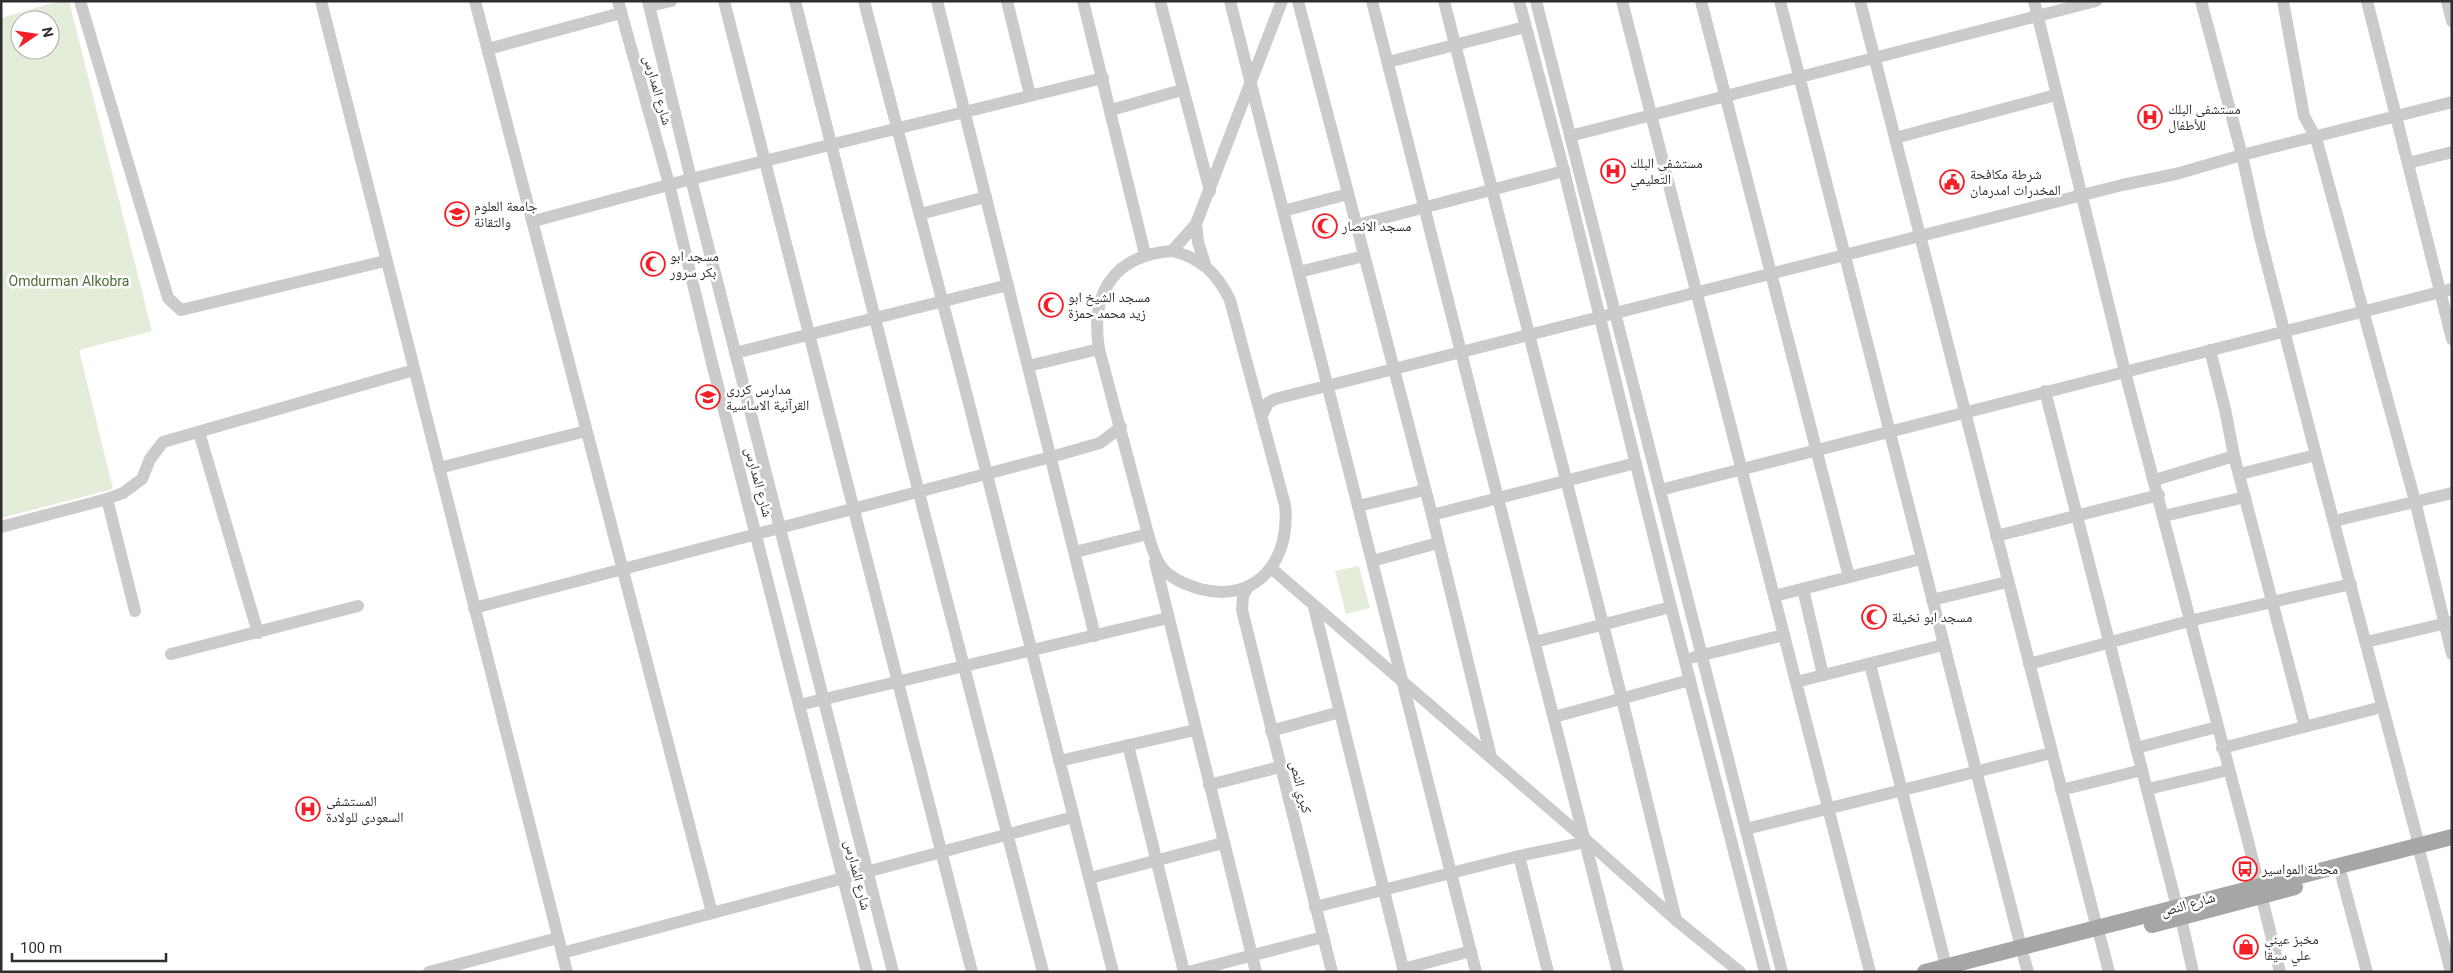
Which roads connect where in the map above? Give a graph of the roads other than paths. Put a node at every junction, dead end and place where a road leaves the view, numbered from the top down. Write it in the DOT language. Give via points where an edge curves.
graph roads {
  1 [pos="80,1"];
  2 [pos="321,1"];
  3 [pos="475,1"];
  4 [pos="671,1"];
  5 [pos="724,1"];
  6 [pos="796,1"];
  7 [pos="864,1"];
  8 [pos="937,1"];
  9 [pos="1007,1"];
  10 [pos="1084,1"];
  11 [pos="1160,1"];
  12 [pos="1230,1"];
  13 [pos="1282,1"];
  14 [pos="1298,1"];
  15 [pos="1372,1"];
  16 [pos="1444,1"];
  17 [pos="1519,1"];
  18 [pos="1536,1"];
  19 [pos="1622,1"];
  20 [pos="1701,1"];
  21 [pos="1780,1"];
  22 [pos="1860,1"];
  23 [pos="2034,1"];
  24 [pos="2096,1"];
  25 [pos="2201,1"];
  26 [pos="2283,1"];
  27 [pos="2367,1"];
  28 [pos="2447,1"];
  29 [pos="649,4"];
  30 [pos="620,7"];
  31 [pos="2037,16"];
  32 [pos="2452,22"];
  33 [pos="1525,27"];
  34 [pos="1456,45"];
  35 [pos="488,49"];
  36 [pos="1875,58"];
  37 [pos="1388,62"];
  38 [pos="1800,77"];
  39 [pos="1103,78"];
  40 [pos="1251,84"];
  41 [pos="1182,90"];
  42 [pos="1030,95"];
  43 [pos="2056,95"];
  44 [pos="1725,96"];
  45 [pos="2452,102"];
  46 [pos="1111,110"];
  47 [pos="965,111"];
  48 [pos="1652,115"];
  49 [pos="2396,116"];
  50 [pos="896,128"];
  51 [pos="1570,136"];
  52 [pos="1895,138"];
  53 [pos="2316,138"];
  54 [pos="831,144"];
  55 [pos="2452,152"];
  56 [pos="2242,155"];
  57 [pos="766,161"];
  58 [pos="2408,163"];
  59 [pos="1564,172"];
  60 [pos="690,179"];
  61 [pos="669,184"];
  62 [pos="1492,189"];
  63 [pos="1210,191"];
  64 [pos="1348,194"];
  65 [pos="2081,196"];
  66 [pos="986,197"];
  67 [pos="1425,207"];
  68 [pos="1283,210"];
  69 [pos="920,214"];
  70 [pos="534,221"];
  71 [pos="1196,224"];
  72 [pos="1357,225"];
  73 [pos="1920,236"];
  74 [pos="1172,251"];
  75 [pos="1145,254"];
  76 [pos="1845,255"];
  77 [pos="1364,256"];
  78 [pos="385,261"];
  79 [pos="1205,264"];
  80 [pos="1298,272"];
  81 [pos="1771,274"];
  82 [pos="1008,285"];
  83 [pos="2446,290"];
  84 [pos="1696,293"];
  85 [pos="942,300"];
  86 [pos="2364,310"];
  87 [pos="1614,314"];
  88 [pos="875,317"];
  89 [pos="1600,317"];
  90 [pos="2285,330"];
  91 [pos="809,333"];
  92 [pos="1529,335"];
  93 [pos="2452,339"];
  94 [pos="1099,349"];
  95 [pos="2210,350"];
  96 [pos="1461,352"];
  97 [pos="736,353"];
  98 [pos="1028,366"];
  99 [pos="1394,369"];
  100 [pos="414,370"];
  101 [pos="2125,372"];
  102 [pos="1254,386"];
  103 [pos="1327,386"];
  104 [pos="2045,391"];
  105 [pos="1285,396"];
  106 [pos="1965,412"];
  107 [pos="1262,415"];
  108 [pos="1121,428"];
  109 [pos="586,431"];
  110 [pos="1890,431"];
  111 [pos="199,432"];
  112 [pos="1100,443"];
  113 [pos="1816,449"];
  114 [pos="1126,450"];
  115 [pos="2316,455"];
  116 [pos="2234,456"];
  117 [pos="1051,457"];
  118 [pos="1636,463"];
  119 [pos="439,468"];
  120 [pos="1740,469"];
  121 [pos="2240,474"];
  122 [pos="987,475"];
  123 [pos="2155,480"];
  124 [pos="1566,481"];
  125 [pos="1425,490"];
  126 [pos="1660,490"];
  127 [pos="919,492"];
  128 [pos="2452,493"];
  129 [pos="2159,495"];
  130 [pos="2245,497"];
  131 [pos="1498,498"];
  132 [pos="107,499"];
  133 [pos="2414,501"];
  134 [pos="1358,506"];
  135 [pos="855,510"];
  136 [pos="1432,515"];
  137 [pos="2164,516"];
  138 [pos="2076,517"];
  139 [pos="2334,521"];
  140 [pos="1,527"];
  141 [pos="781,529"];
  142 [pos="1148,534"];
  143 [pos="757,535"];
  144 [pos="1996,536"];
  145 [pos="1438,543"];
  146 [pos="1151,547"];
  147 [pos="1075,552"];
  148 [pos="1921,559"];
  149 [pos="1372,561"];
  150 [pos="1271,568"];
  151 [pos="622,569"];
  152 [pos="1849,577"];
  153 [pos="2007,582"];
  154 [pos="2351,584"];
  155 [pos="1248,587"];
  156 [pos="1803,589"];
  157 [pos="1223,592"];
  158 [pos="1774,596"];
  159 [pos="1932,600"];
  160 [pos="2273,602"];
  161 [pos="358,606"];
  162 [pos="1314,607"];
  163 [pos="1671,607"];
  164 [pos="474,608"];
  165 [pos="1242,610"];
  166 [pos="135,611"];
  167 [pos="1168,618"];
  168 [pos="2189,621"];
  169 [pos="2448,623"];
  170 [pos="1603,624"];
  171 [pos="258,633"];
  172 [pos="1784,635"];
  173 [pos="1096,636"];
  174 [pos="2110,641"];
  175 [pos="1535,642"];
  176 [pos="2366,642"];
  177 [pos="1943,645"];
  178 [pos="1030,651"];
  179 [pos="171,654"];
  180 [pos="2452,654"];
  181 [pos="1701,655"];
  182 [pos="1684,659"];
  183 [pos="1870,664"];
  184 [pos="2029,664"];
  185 [pos="966,667"];
  186 [pos="1823,675"];
  187 [pos="1690,680"];
  188 [pos="898,682"];
  189 [pos="1796,682"];
  190 [pos="1404,684"];
  191 [pos="824,699"];
  192 [pos="1622,699"];
  193 [pos="799,706"];
  194 [pos="2382,708"];
  195 [pos="1340,712"];
  196 [pos="1554,717"];
  197 [pos="2217,727"];
  198 [pos="2305,727"];
  199 [pos="1195,730"];
  200 [pos="1271,732"];
  201 [pos="1128,745"];
  202 [pos="2136,748"];
  203 [pos="2222,748"];
  204 [pos="2052,753"];
  205 [pos="1491,757"];
  206 [pos="1059,761"];
  207 [pos="1280,767"];
  208 [pos="2142,770"];
  209 [pos="2229,770"];
  210 [pos="1976,772"];
  211 [pos="1209,785"];
  212 [pos="2148,789"];
  213 [pos="1901,790"];
  214 [pos="2061,790"];
  215 [pos="1827,809"];
  216 [pos="1074,817"];
  217 [pos="1746,829"];
  218 [pos="1009,834"];
  219 [pos="2452,837"];
  220 [pos="1586,840"];
  221 [pos="1223,843"];
  222 [pos="2452,846"];
  223 [pos="2419,850"];
  224 [pos="941,852"];
  225 [pos="1519,856"];
  226 [pos="1156,860"];
  227 [pos="867,872"];
  228 [pos="1452,873"];
  229 [pos="2341,874"];
  230 [pos="843,878"];
  231 [pos="1090,878"];
  232 [pos="1383,890"];
  233 [pos="2260,891"];
  234 [pos="1315,907"];
  235 [pos="712,912"];
  236 [pos="2179,913"];
  237 [pos="1676,920"];
  238 [pos="2098,933"];
  239 [pos="1323,937"];
  240 [pos="558,938"];
  241 [pos="1472,951"];
  242 [pos="562,953"];
  243 [pos="1252,955"];
  244 [pos="2024,959"];
  245 [pos="1946,966"];
  246 [pos="1403,970"];
  247 [pos="429,972"];
  248 [pos="566,972"];
  249 [pos="867,972"];
  250 [pos="893,972"];
  251 [pos="972,972"];
  252 [pos="1043,972"];
  253 [pos="1113,972"];
  254 [pos="1184,972"];
  255 [pos="1188,972"];
  256 [pos="1256,972"];
  257 [pos="1332,972"];
  258 [pos="1476,972"];
  259 [pos="1548,972"];
  260 [pos="1618,972"];
  261 [pos="1740,972"];
  262 [pos="1765,972"];
  263 [pos="1782,972"];
  264 [pos="1870,972"];
  265 [pos="1925,972"];
  266 [pos="1968,972"];
  267 [pos="2109,972"];
  268 [pos="2193,972"];
  269 [pos="2280,972"];
  270 [pos="2367,972"];
  271 [pos="2451,972"];
  1 -- 78 [label="street" via="168,298 181,310"];
  2 -- 78 [label="street"];
  3 -- 35 [label="street"];
  4 -- 29 [label="street"];
  5 -- 57 [label="street"];
  6 -- 54 [label="street"];
  7 -- 50 [label="street"];
  8 -- 47 [label="street"];
  9 -- 42 [label="street"];
  10 -- 39 [label="street"];
  11 -- 41 [label="street"];
  12 -- 40 [label="street"];
  13 -- 40 [label="street"];
  14 -- 64 [label="street"];
  15 -- 37 [label="street"];
  16 -- 34 [label="street"];
  17 -- 33 [label="street"];
  18 -- 51 [label="street"];
  19 -- 48 [label="street"];
  20 -- 44 [label="street"];
  21 -- 38 [label="street"];
  22 -- 36 [label="street"];
  23 -- 31 [label="street"];
  24 -- 31 [label="street"];
  25 -- 56 [label="street"];
  26 -- 53 [label="street" via="2304,116"];
  27 -- 49 [label="street"];
  28 -- 32 [label="street"];
  29 -- 60 [label="street, شارع المدارس"];
  30 -- 35 [label="street"];
  30 -- 61 [label="street, شارع المدارس"];
  31 -- 36 [label="street"];
  31 -- 43 [label="street"];
  33 -- 34 [label="street"];
  33 -- 59 [label="street"];
  34 -- 37 [label="street"];
  34 -- 62 [label="street"];
  35 -- 70 [label="street"];
  36 -- 38 [label="street"];
  36 -- 52 [label="street"];
  37 -- 67 [label="street"];
  38 -- 44 [label="street"];
  38 -- 76 [label="street"];
  39 -- 42 [label="street"];
  39 -- 46 [label="street"];
  40 -- 63 [label="street"];
  40 -- 68 [label="street"];
  41 -- 46 [label="street"];
  41 -- 63 [label="street"];
  42 -- 47 [label="street"];
  43 -- 52 [label="street"];
  43 -- 65 [label="street"];
  44 -- 48 [label="street"];
  44 -- 81 [label="street"];
  45 -- 49 [label="street"];
  46 -- 75 [label="street"];
  47 -- 50 [label="street"];
  47 -- 66 [label="street"];
  48 -- 51 [label="street"];
  48 -- 84 [label="street"];
  49 -- 53 [label="street"];
  49 -- 58 [label="street"];
  50 -- 54 [label="street"];
  50 -- 69 [label="street"];
  51 -- 87 [label="street"];
  52 -- 73 [label="street"];
  53 -- 56 [label="street"];
  53 -- 86 [label="street"];
  54 -- 57 [label="street"];
  54 -- 88 [label="street"];
  55 -- 58 [label="street"];
  56 -- 65 [label="street"];
  56 -- 90 [label="street"];
  57 -- 60 [label="street"];
  57 -- 91 [label="street"];
  58 -- 83 [label="street"];
  59 -- 62 [label="street"];
  59 -- 89 [label="street"];
  60 -- 61 [label="street"];
  60 -- 97 [label="street, شارع المدارس"];
  61 -- 70 [label="street"];
  61 -- 143 [label="street, شارع المدارس"];
  62 -- 67 [label="street"];
  62 -- 92 [label="street"];
  63 -- 71 [label="street"];
  64 -- 68 [label="street"];
  64 -- 72 [label="street"];
  65 -- 73 [label="street"];
  65 -- 101 [label="street"];
  66 -- 69 [label="street"];
  66 -- 82 [label="street"];
  67 -- 72 [label="street"];
  67 -- 96 [label="street"];
  68 -- 80 [label="street"];
  69 -- 85 [label="street"];
  70 -- 109 [label="street"];
  71 -- 74 [label="street"];
  71 -- 79 [label="street"];
  72 -- 77 [label="street"];
  73 -- 76 [label="street"];
  73 -- 106 [label="street"];
  74 -- 75 [label="street"];
  74 -- 79 [label="street"];
  75 -- 94 [label="street" via="1122,268 1104,291 1096,320"];
  76 -- 81 [label="street"];
  76 -- 110 [label="street"];
  77 -- 80 [label="street"];
  77 -- 99 [label="street"];
  78 -- 100 [label="street"];
  79 -- 102 [label="street" via="1230,300"];
  80 -- 103 [label="street"];
  81 -- 84 [label="street"];
  81 -- 113 [label="street"];
  82 -- 85 [label="street"];
  82 -- 98 [label="street"];
  83 -- 86 [label="street"];
  83 -- 93 [label="street"];
  84 -- 87 [label="street"];
  84 -- 120 [label="street"];
  85 -- 88 [label="street"];
  85 -- 122 [label="street"];
  86 -- 90 [label="street"];
  86 -- 133 [label="street"];
  87 -- 89 [label="street"];
  87 -- 126 [label="street"];
  88 -- 91 [label="street"];
  88 -- 127 [label="street"];
  89 -- 92 [label="street"];
  89 -- 118 [label="street"];
  90 -- 95 [label="street"];
  90 -- 115 [label="street"];
  91 -- 97 [label="street"];
  91 -- 135 [label="street"];
  92 -- 96 [label="street"];
  92 -- 124 [label="street"];
  94 -- 98 [label="street"];
  94 -- 108 [label="street"];
  95 -- 101 [label="street"];
  95 -- 116 [label="street"];
  96 -- 99 [label="street"];
  96 -- 131 [label="street"];
  97 -- 141 [label="street, شارع المدارس"];
  98 -- 117 [label="street"];
  99 -- 103 [label="street"];
  99 -- 125 [label="street"];
  100 -- 111 [label="street"];
  100 -- 119 [label="street"];
  101 -- 104 [label="street"];
  101 -- 123 [label="street"];
  102 -- 105 [label="street"];
  102 -- 107 [label="street"];
  103 -- 105 [label="street"];
  103 -- 134 [label="street"];
  104 -- 106 [label="street"];
  104 -- 138 [label="street"];
  105 -- 107 [label="street" via="1275,398"];
  106 -- 110 [label="street"];
  106 -- 144 [label="street"];
  107 -- 150 [label="street" via="1287,520 1281,550"];
  108 -- 112 [label="street"];
  108 -- 114 [label="street"];
  109 -- 119 [label="street"];
  109 -- 151 [label="street"];
  110 -- 113 [label="street"];
  110 -- 148 [label="street"];
  111 -- 132 [label="street" via="163,442 150,459 142,479 123,493"];
  111 -- 171 [label="street"];
  112 -- 114 [label="street"];
  112 -- 117 [label="street"];
  113 -- 120 [label="street"];
  113 -- 152 [label="street"];
  114 -- 142 [label="street"];
  115 -- 121 [label="street"];
  115 -- 139 [label="street"];
  116 -- 121 [label="street"];
  116 -- 123 [label="street"];
  117 -- 122 [label="street"];
  117 -- 147 [label="street"];
  118 -- 124 [label="street"];
  118 -- 163 [label="street"];
  119 -- 164 [label="street"];
  120 -- 126 [label="street"];
  120 -- 158 [label="street"];
  121 -- 130 [label="street"];
  122 -- 127 [label="street"];
  122 -- 178 [label="street"];
  123 -- 129 [label="street"];
  124 -- 131 [label="street"];
  124 -- 170 [label="street"];
  125 -- 134 [label="street"];
  125 -- 136 [label="street"];
  126 -- 181 [label="street"];
  127 -- 135 [label="street"];
  127 -- 185 [label="street"];
  128 -- 133 [label="street"];
  129 -- 137 [label="street"];
  129 -- 138 [label="street"];
  130 -- 137 [label="street"];
  130 -- 160 [label="street"];
  131 -- 136 [label="street"];
  131 -- 175 [label="street"];
  132 -- 140 [label="street"];
  132 -- 166 [label="street"];
  133 -- 139 [label="street"];
  133 -- 169 [label="street"];
  134 -- 149 [label="street"];
  135 -- 141 [label="street"];
  135 -- 188 [label="street"];
  136 -- 145 [label="street"];
  137 -- 168 [label="street"];
  138 -- 144 [label="street"];
  138 -- 174 [label="street"];
  139 -- 154 [label="street"];
  141 -- 143 [label="street"];
  141 -- 191 [label="street, شارع المدارس"];
  142 -- 146 [label="street"];
  142 -- 147 [label="street"];
  143 -- 151 [label="street"];
  143 -- 193 [label="street, شارع المدارس"];
  144 -- 153 [label="street"];
  145 -- 149 [label="street"];
  145 -- 205 [label="street"];
  146 -- 157 [label="street" via="1162,568 1174,578 1191,586"];
  146 -- 167 [label="street"];
  147 -- 173 [label="street"];
  148 -- 152 [label="street"];
  148 -- 159 [label="street"];
  149 -- 190 [label="street"];
  150 -- 155 [label="street"];
  150 -- 162 [label="street"];
  151 -- 164 [label="street"];
  151 -- 235 [label="street"];
  152 -- 156 [label="street"];
  153 -- 159 [label="street"];
  153 -- 184 [label="street"];
  154 -- 160 [label="street"];
  154 -- 176 [label="street"];
  155 -- 157 [label="street"];
  155 -- 165 [label="street" via="1243,596"];
  156 -- 158 [label="street"];
  156 -- 186 [label="street"];
  157 -- 165 [label="street"];
  158 -- 172 [label="street"];
  159 -- 177 [label="street"];
  160 -- 168 [label="street"];
  160 -- 198 [label="street"];
  161 -- 171 [label="street"];
  162 -- 190 [label="street"];
  162 -- 195 [label="street"];
  163 -- 170 [label="street"];
  163 -- 182 [label="street"];
  164 -- 240 [label="street"];
  165 -- 200 [label="street, كبري النص"];
  167 -- 173 [label="street"];
  167 -- 199 [label="street"];
  168 -- 174 [label="street"];
  168 -- 197 [label="street"];
  169 -- 176 [label="street"];
  169 -- 180 [label="street"];
  170 -- 175 [label="street"];
  170 -- 192 [label="street"];
  171 -- 179 [label="street"];
  172 -- 181 [label="street"];
  172 -- 189 [label="street"];
  173 -- 178 [label="street"];
  174 -- 184 [label="street"];
  174 -- 202 [label="street"];
  175 -- 196 [label="street"];
  176 -- 194 [label="street"];
  177 -- 183 [label="street"];
  177 -- 210 [label="street"];
  178 -- 185 [label="street"];
  178 -- 206 [label="street"];
  181 -- 182 [label="street"];
  181 -- 217 [label="street"];
  182 -- 187 [label="street"];
  183 -- 186 [label="street"];
  183 -- 213 [label="street"];
  184 -- 204 [label="street"];
  185 -- 188 [label="street"];
  185 -- 218 [label="street"];
  186 -- 189 [label="street"];
  187 -- 192 [label="street"];
  187 -- 262 [label="street"];
  188 -- 191 [label="street"];
  188 -- 224 [label="street"];
  189 -- 215 [label="street"];
  190 -- 205 [label="street"];
  190 -- 228 [label="street"];
  191 -- 193 [label="street"];
  191 -- 227 [label="street, شارع المدارس"];
  192 -- 196 [label="street"];
  192 -- 237 [label="street"];
  193 -- 230 [label="street, شارع المدارس"];
  194 -- 198 [label="street"];
  194 -- 223 [label="street"];
  195 -- 200 [label="street"];
  195 -- 232 [label="street"];
  196 -- 220 [label="street"];
  197 -- 202 [label="street"];
  197 -- 203 [label="street"];
  198 -- 203 [label="street"];
  199 -- 201 [label="street"];
  199 -- 211 [label="street"];
  200 -- 207 [label="street, كبري النص"];
  201 -- 206 [label="street"];
  201 -- 226 [label="street"];
  202 -- 208 [label="street"];
  203 -- 209 [label="street"];
  204 -- 210 [label="street"];
  204 -- 214 [label="street"];
  205 -- 220 [label="street"];
  206 -- 216 [label="street"];
  207 -- 211 [label="street"];
  207 -- 234 [label="street, كبري النص"];
  208 -- 212 [label="street"];
  208 -- 214 [label="street"];
  209 -- 212 [label="street"];
  209 -- 233 [label="street"];
  210 -- 213 [label="street"];
  210 -- 244 [label="street"];
  211 -- 221 [label="street"];
  212 -- 236 [label="street"];
  213 -- 215 [label="street"];
  213 -- 245 [label="street"];
  214 -- 238 [label="street"];
  215 -- 217 [label="street"];
  215 -- 264 [label="street"];
  216 -- 218 [label="street"];
  216 -- 231 [label="street"];
  217 -- 263 [label="street"];
  218 -- 224 [label="street"];
  218 -- 252 [label="street"];
  219 -- 223 [label="main road, شارع النص"];
  220 -- 225 [label="street"];
  220 -- 237 [label="street"];
  220 -- 260 [label="street"];
  221 -- 226 [label="street"];
  221 -- 243 [label="street"];
  222 -- 223 [label="main road, شارع النص"];
  223 -- 229 [label="main road, شارع النص"];
  223 -- 233 [label="main road, شارع النص"];
  223 -- 271 [label="street"];
  224 -- 227 [label="street"];
  224 -- 251 [label="street"];
  225 -- 228 [label="street"];
  225 -- 259 [label="street"];
  226 -- 231 [label="street"];
  226 -- 254 [label="street"];
  227 -- 230 [label="street"];
  227 -- 250 [label="street, شارع المدارس"];
  228 -- 232 [label="street"];
  228 -- 241 [label="street"];
  229 -- 233 [label="main road, شارع النص"];
  229 -- 270 [label="street"];
  230 -- 235 [label="street"];
  230 -- 249 [label="street, شارع المدارس"];
  231 -- 253 [label="street"];
  232 -- 234 [label="street"];
  232 -- 246 [label="street"];
  233 -- 236 [label="main road, شارع النص"];
  233 -- 269 [label="street"];
  234 -- 239 [label="street, كبري النص"];
  235 -- 242 [label="street"];
  236 -- 238 [label="main road, شارع النص"];
  236 -- 268 [label="street"];
  237 -- 261 [label="street"];
  238 -- 244 [label="main road, شارع النص"];
  238 -- 267 [label="street"];
  239 -- 243 [label="street"];
  239 -- 257 [label="street, كبري النص"];
  240 -- 242 [label="street"];
  240 -- 247 [label="street"];
  241 -- 246 [label="street"];
  241 -- 258 [label="street"];
  242 -- 248 [label="street"];
  243 -- 255 [label="street"];
  243 -- 256 [label="street"];
  244 -- 245 [label="main road, شارع النص"];
  244 -- 266 [label="main road, شارع النص"];
  245 -- 265 [label="main road, شارع النص"];
}
